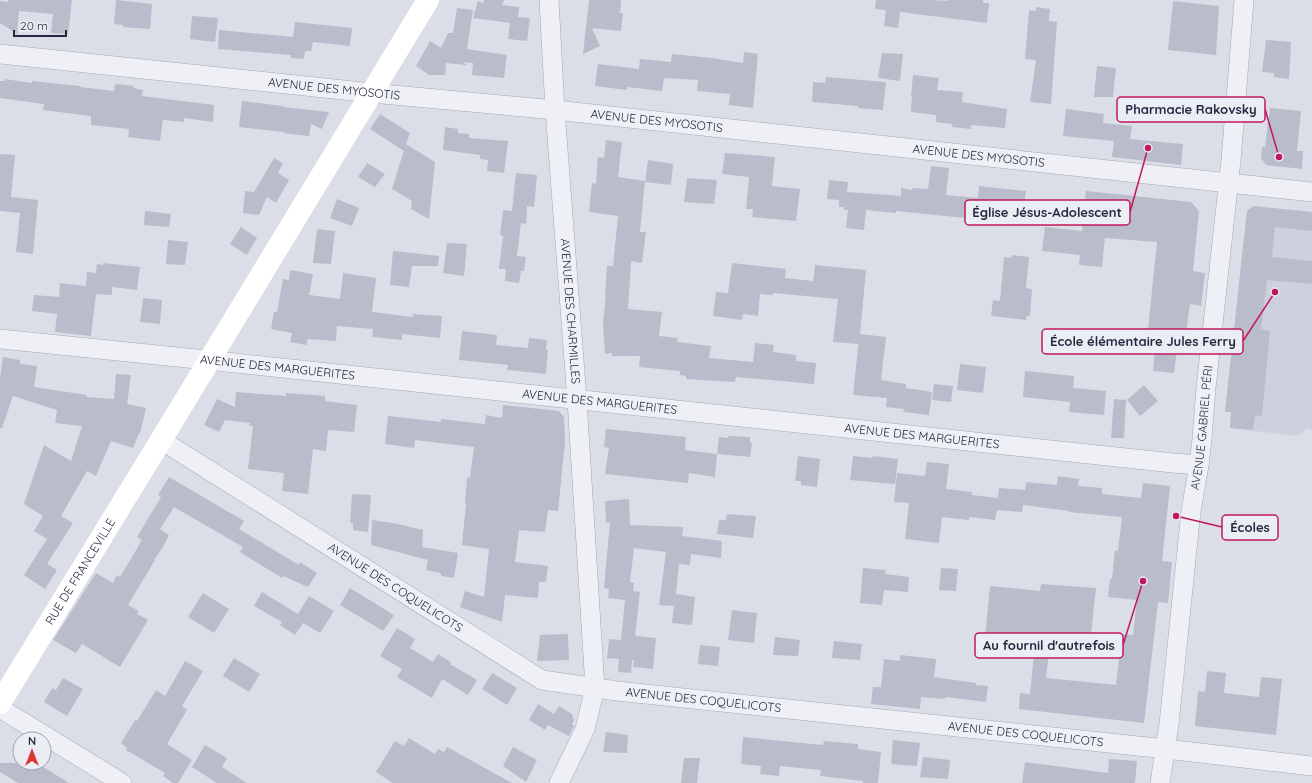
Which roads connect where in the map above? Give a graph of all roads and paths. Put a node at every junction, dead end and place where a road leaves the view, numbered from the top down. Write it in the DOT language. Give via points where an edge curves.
graph roads {
  1 [pos="428,0"];
  2 [pos="549,0"];
  3 [pos="1244,0"];
  4 [pos="0,54"];
  5 [pos="372,93"];
  6 [pos="555,110"];
  7 [pos="1228,184"];
  8 [pos="1312,192"];
  9 [pos="0,339"];
  10 [pos="210,360"];
  11 [pos="577,400"];
  12 [pos="161,440"];
  13 [pos="1199,464"];
  14 [pos="595,688"];
  15 [pos="0,702"];
  16 [pos="0,708"];
  17 [pos="1166,749"];
  18 [pos="1312,766"];
  19 [pos="122,783"];
  20 [pos="559,783"];
  21 [pos="1160,783"];
  1 -- 5 [label="street, RUE DE FRANCEVILLE"];
  2 -- 6 [label="street, AVENUE DES CHARMILLES"];
  3 -- 7 [label="street, AVENUE GABRIEL PÉRI"];
  4 -- 5 [label="street, AVENUE DES MYOSOTIS"];
  5 -- 6 [label="street, AVENUE DES MYOSOTIS"];
  5 -- 10 [label="street, RUE DE FRANCEVILLE"];
  6 -- 7 [label="street, AVENUE DES MYOSOTIS"];
  6 -- 11 [label="street, AVENUE DES CHARMILLES"];
  7 -- 8 [label="street, AVENUE DES MYOSOTIS"];
  7 -- 13 [label="street, AVENUE GABRIEL PÉRI"];
  9 -- 10 [label="street, AVENUE DES MARGUERITES"];
  10 -- 11 [label="street, AVENUE DES MARGUERITES"];
  10 -- 12 [label="street, RUE DE FRANCEVILLE"];
  11 -- 13 [label="street, AVENUE DES MARGUERITES"];
  11 -- 14 [label="street, AVENUE DES CHARMILLES"];
  12 -- 14 [label="street, AVENUE DES COQUELICOTS" via="542,680"];
  12 -- 15 [label="street, RUE DE FRANCEVILLE"];
  13 -- 17 [label="street, AVENUE GABRIEL PÉRI" via="1191,511"];
  14 -- 17 [label="street, AVENUE DES COQUELICOTS"];
  14 -- 20 [label="street, AVENUE DES CHARMILLES" via="585,729"];
  16 -- 19 [label="street"];
  17 -- 18 [label="street, AVENUE DES COQUELICOTS"];
  17 -- 21 [label="street, AVENUE GABRIEL PÉRI"];
}
